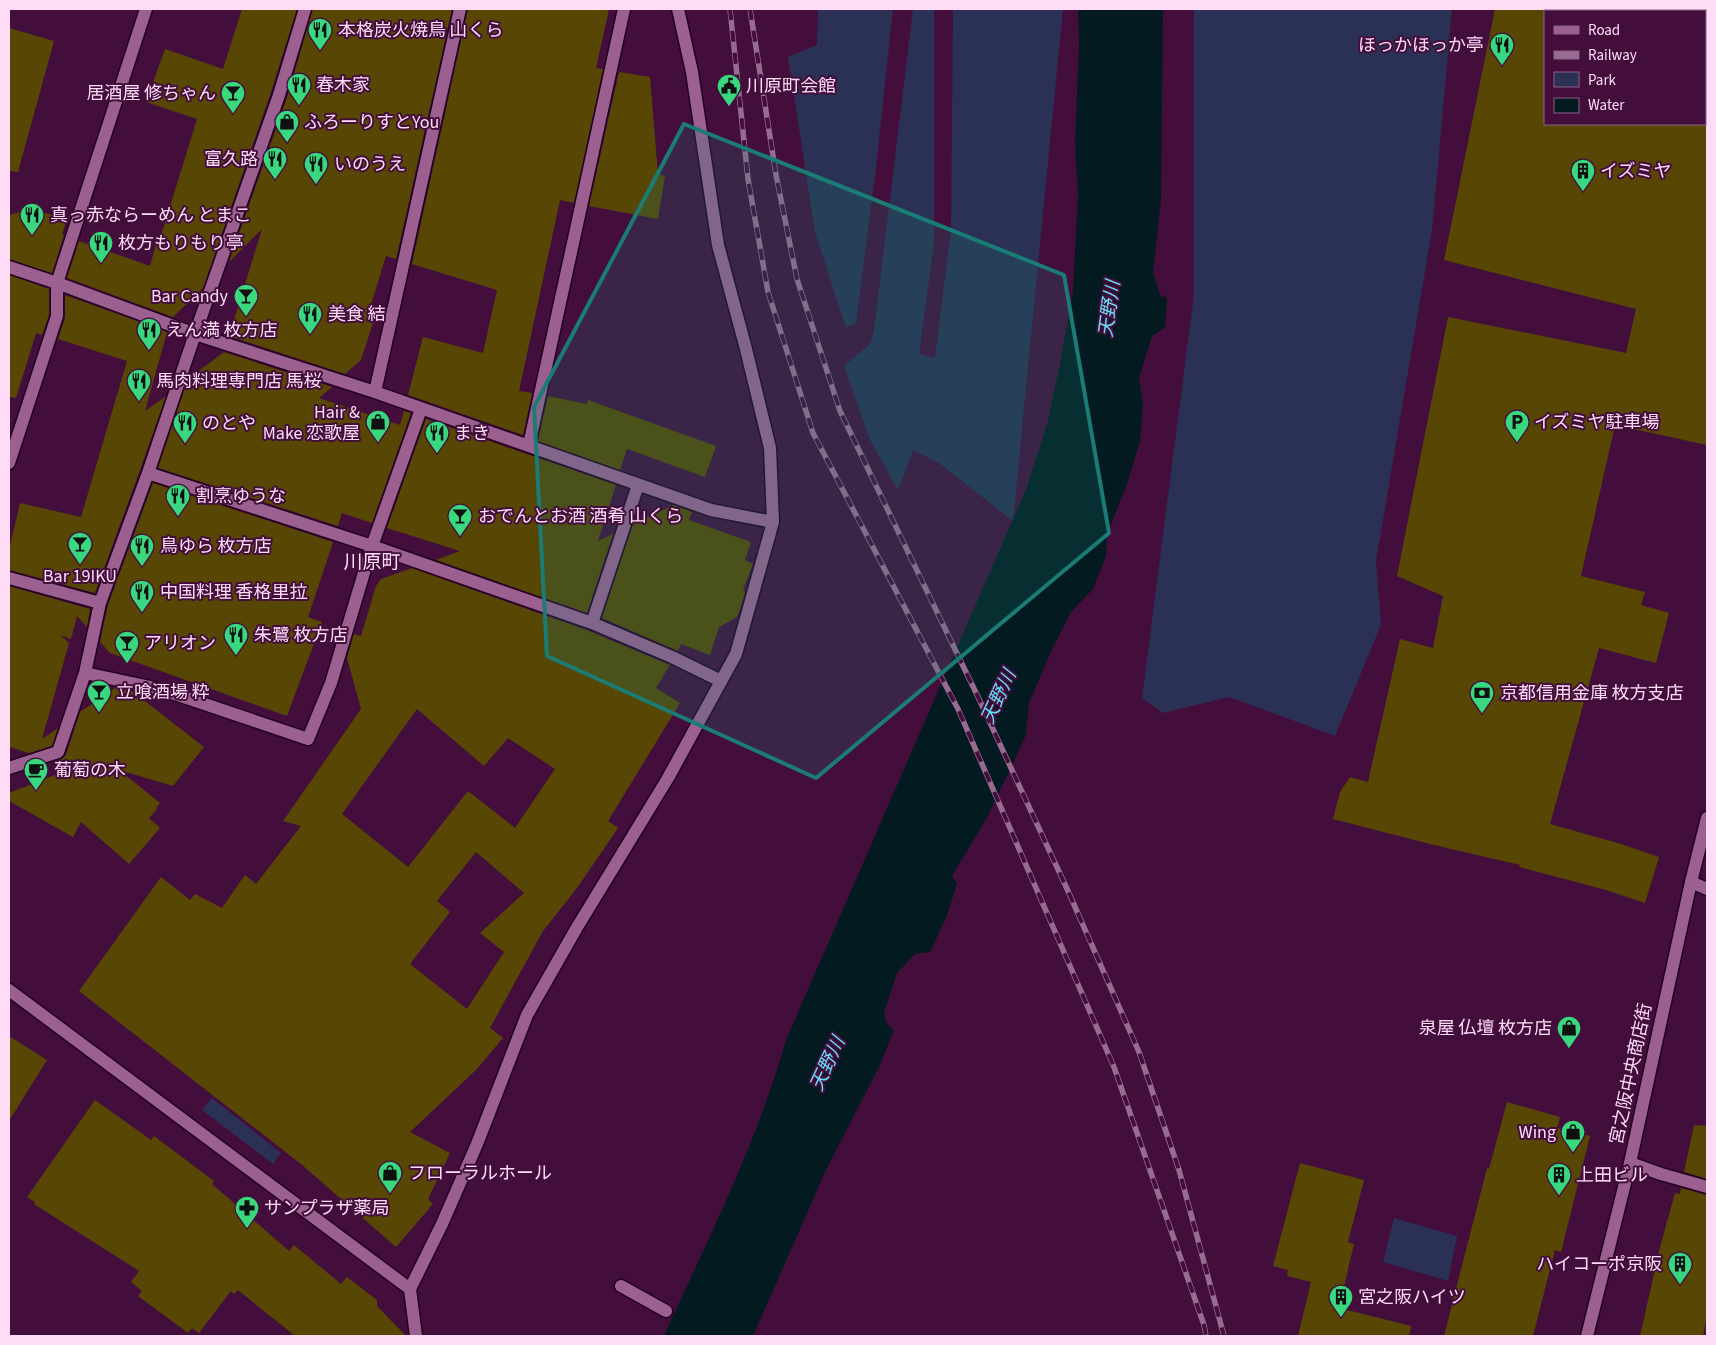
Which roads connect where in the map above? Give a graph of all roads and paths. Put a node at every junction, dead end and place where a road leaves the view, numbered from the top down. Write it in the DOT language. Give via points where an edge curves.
graph roads {
  1 [pos="146,9"];
  2 [pos="305,9"];
  3 [pos="460,9"];
  4 [pos="624,9"];
  5 [pos="678,9"];
  6 [pos="9,267"];
  7 [pos="57,283"];
  8 [pos="194,334"];
  9 [pos="375,392"];
  10 [pos="421,409"];
  11 [pos="529,445"];
  12 [pos="9,463"];
  13 [pos="148,473"];
  14 [pos="638,485"];
  15 [pos="773,522"];
  16 [pos="372,546"];
  17 [pos="9,578"];
  18 [pos="100,603"];
  19 [pos="592,623"];
  20 [pos="85,674"];
  21 [pos="721,681"];
  22 [pos="9,768"];
  23 [pos="1707,818"];
  24 [pos="1691,882"];
  25 [pos="1707,889"];
  26 [pos="9,990"];
  27 [pos="1630,1163"];
  28 [pos="1707,1187"];
  29 [pos="621,1286"];
  30 [pos="410,1289"];
  31 [pos="666,1312"];
  32 [pos="416,1336"];
  33 [pos="1586,1336"];
  1 -- 7 [label="street"];
  2 -- 8 [label="street" via="280,95"];
  3 -- 9 [label="street"];
  4 -- 11 [label="street"];
  5 -- 15 [label="street" via="692,72 718,245 770,448"];
  6 -- 7 [label="street"];
  7 -- 8 [label="street"];
  7 -- 12 [label="street" via="57,316"];
  8 -- 9 [label="street"];
  8 -- 13 [label="street"];
  9 -- 10 [label="street"];
  10 -- 11 [label="street"];
  10 -- 16 [label="street"];
  11 -- 14 [label="street"];
  13 -- 16 [label="street"];
  13 -- 18 [label="street"];
  14 -- 15 [label="street" via="711,510"];
  14 -- 19 [label="street"];
  15 -- 21 [label="street" via="736,654"];
  16 -- 19 [label="street"];
  16 -- 20 [label="street" via="330,682 308,739 160,690"];
  17 -- 18 [label="street"];
  18 -- 20 [label="street"];
  19 -- 21 [label="street"];
  20 -- 22 [label="street" via="58,752"];
  21 -- 30 [label="street" via="668,778 527,1015 477,1144"];
  23 -- 24 [label="street, 宮之阪中央商店街"];
  24 -- 25 [label="street"];
  24 -- 27 [label="street, 宮之阪中央商店街"];
  26 -- 30 [label="street"];
  27 -- 28 [label="street"];
  27 -- 33 [label="street, 宮之阪中央商店街"];
  29 -- 31 [label="street"];
  30 -- 32 [label="street"];
}
